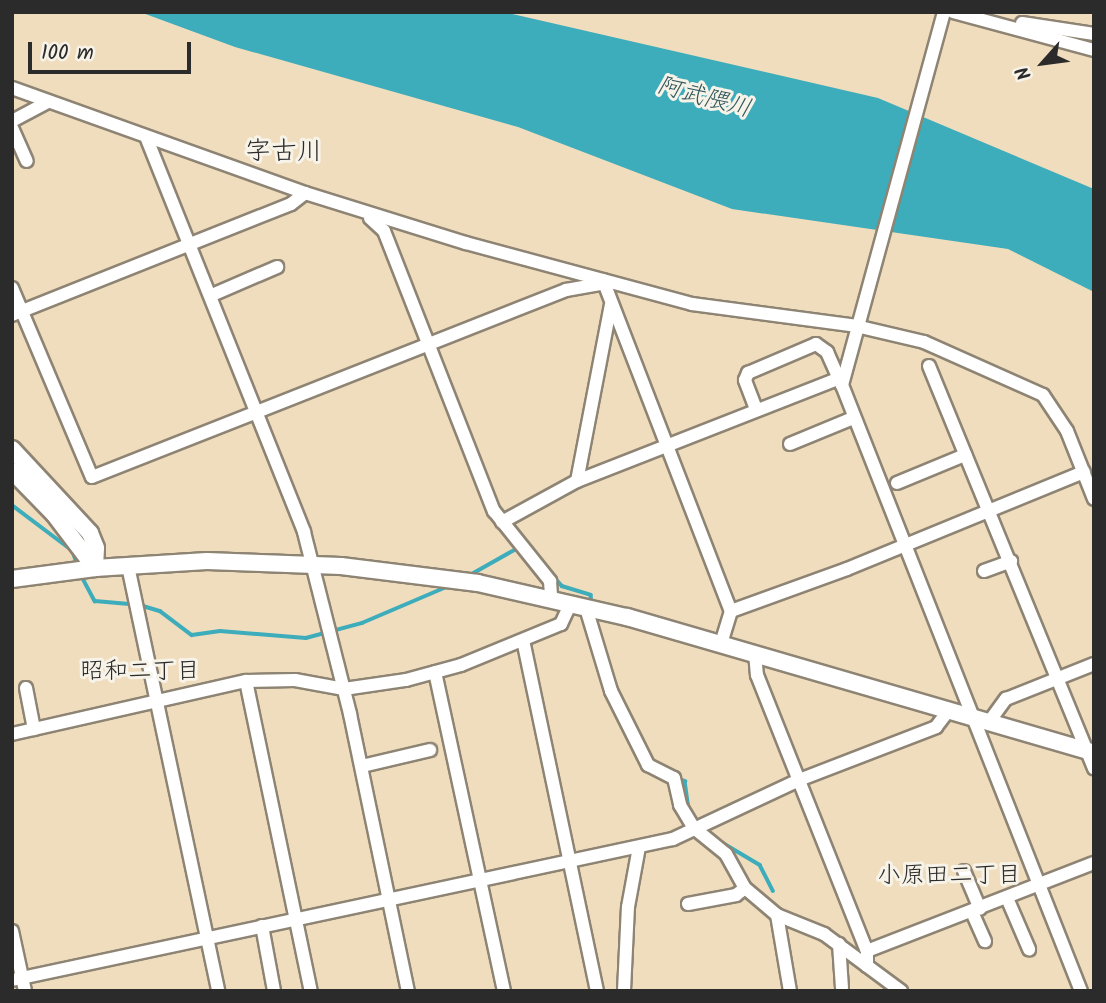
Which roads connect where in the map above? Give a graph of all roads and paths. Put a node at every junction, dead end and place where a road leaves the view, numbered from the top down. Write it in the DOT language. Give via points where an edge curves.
graph roads {
  1 [pos="953,12"];
  2 [pos="943,17"];
  3 [pos="1001,24"];
  4 [pos="1094,34"];
  5 [pos="1094,50"];
  6 [pos="12,88"];
  7 [pos="47,102"];
  8 [pos="12,121"];
  9 [pos="12,128"];
  10 [pos="147,139"];
  11 [pos="27,161"];
  12 [pos="305,194"];
  13 [pos="368,214"];
  14 [pos="192,243"];
  15 [pos="277,267"];
  16 [pos="603,282"];
  17 [pos="12,288"];
  18 [pos="212,295"];
  19 [pos="611,305"];
  20 [pos="17,314"];
  21 [pos="856,326"];
  22 [pos="428,346"];
  23 [pos="929,366"];
  24 [pos="840,377"];
  25 [pos="757,409"];
  26 [pos="259,412"];
  27 [pos="853,418"];
  28 [pos="790,444"];
  29 [pos="665,445"];
  30 [pos="12,449"];
  31 [pos="965,455"];
  32 [pos="12,471"];
  33 [pos="1084,472"];
  34 [pos="577,481"];
  35 [pos="897,483"];
  36 [pos="1094,499"];
  37 [pos="991,510"];
  38 [pos="502,522"];
  39 [pos="904,546"];
  40 [pos="1011,561"];
  41 [pos="312,565"];
  42 [pos="128,566"];
  43 [pos="95,568"];
  44 [pos="984,571"];
  45 [pos="12,579"];
  46 [pos="551,597"];
  47 [pos="578,605"];
  48 [pos="731,611"];
  49 [pos="523,640"];
  50 [pos="722,643"];
  51 [pos="755,653"];
  52 [pos="1094,664"];
  53 [pos="435,672"];
  54 [pos="1056,680"];
  55 [pos="246,681"];
  56 [pos="26,688"];
  57 [pos="344,689"];
  58 [pos="157,701"];
  59 [pos="948,711"];
  60 [pos="972,719"];
  61 [pos="989,722"];
  62 [pos="34,729"];
  63 [pos="12,733"];
  64 [pos="430,750"];
  65 [pos="1090,752"];
  66 [pos="362,766"];
  67 [pos="1094,769"];
  68 [pos="799,780"];
  69 [pos="694,828"];
  70 [pos="639,847"];
  71 [pos="569,860"];
  72 [pos="1094,863"];
  73 [pos="964,871"];
  74 [pos="479,879"];
  75 [pos="1039,886"];
  76 [pos="745,888"];
  77 [pos="1007,898"];
  78 [pos="390,900"];
  79 [pos="688,904"];
  80 [pos="976,910"];
  81 [pos="777,915"];
  82 [pos="296,918"];
  83 [pos="262,926"];
  84 [pos="12,931"];
  85 [pos="208,939"];
  86 [pos="985,941"];
  87 [pos="839,944"];
  88 [pos="1029,949"];
  89 [pos="867,951"];
  90 [pos="867,966"];
  91 [pos="20,983"];
  92 [pos="842,988"];
  93 [pos="218,991"];
  94 [pos="274,991"];
  95 [pos="311,991"];
  96 [pos="408,991"];
  97 [pos="504,991"];
  98 [pos="597,991"];
  99 [pos="624,991"];
  100 [pos="790,991"];
  101 [pos="901,991"];
  102 [pos="1080,991"];
  1 -- 3 [label="street"];
  2 -- 21 [label="street"];
  3 -- 4 [label="street"];
  3 -- 5 [label="street"];
  6 -- 7 [label="street"];
  7 -- 8 [label="street"];
  7 -- 10 [label="street"];
  9 -- 11 [label="street"];
  10 -- 12 [label="street"];
  10 -- 14 [label="street"];
  12 -- 13 [label="street"];
  12 -- 14 [label="street" via="291,204"];
  13 -- 16 [label="street"];
  13 -- 22 [label="street" via="384,232"];
  14 -- 18 [label="street"];
  14 -- 20 [label="street"];
  15 -- 18 [label="street"];
  16 -- 19 [label="street"];
  16 -- 21 [label="street" via="735,312"];
  16 -- 22 [label="street" via="566,290"];
  17 -- 20 [label="street"];
  18 -- 26 [label="street"];
  19 -- 29 [label="street"];
  19 -- 34 [label="street"];
  20 -- 26 [label="street" via="92,477"];
  21 -- 24 [label="street"];
  21 -- 33 [label="street" via="914,339 1031,387 1056,410"];
  22 -- 26 [label="street"];
  22 -- 38 [label="street"];
  23 -- 31 [label="street"];
  24 -- 25 [label="street"];
  24 -- 25 [label="street" via="827,352 816,344 748,373 745,380"];
  24 -- 27 [label="street"];
  25 -- 29 [label="street"];
  26 -- 41 [label="street"];
  27 -- 28 [label="street"];
  27 -- 39 [label="street"];
  29 -- 34 [label="street"];
  29 -- 48 [label="street"];
  30 -- 43 [label="street" via="90,533 96,548"];
  31 -- 35 [label="street"];
  31 -- 37 [label="street"];
  32 -- 43 [label="street" via="54,514"];
  33 -- 36 [label="street"];
  33 -- 37 [label="street"];
  34 -- 38 [label="street"];
  37 -- 39 [label="street"];
  37 -- 40 [label="street"];
  38 -- 46 [label="street" via="550,581"];
  39 -- 48 [label="street"];
  39 -- 60 [label="street"];
  40 -- 44 [label="street"];
  40 -- 54 [label="street"];
  41 -- 42 [label="street" via="207,561"];
  41 -- 46 [label="street" via="413,573"];
  41 -- 57 [label="street"];
  42 -- 43 [label="street"];
  42 -- 58 [label="street"];
  43 -- 45 [label="street"];
  46 -- 47 [label="street"];
  47 -- 49 [label="street" via="565,622"];
  47 -- 50 [label="street"];
  47 -- 69 [label="street" via="611,691 648,765 674,778 680,805"];
  48 -- 50 [label="street"];
  49 -- 53 [label="street"];
  49 -- 71 [label="street"];
  50 -- 51 [label="street"];
  51 -- 59 [label="street"];
  51 -- 68 [label="street" via="757,675"];
  52 -- 54 [label="street"];
  53 -- 57 [label="street"];
  53 -- 74 [label="street"];
  54 -- 61 [label="street" via="999,703"];
  54 -- 65 [label="street"];
  55 -- 57 [label="street" via="295,680"];
  55 -- 58 [label="street"];
  55 -- 82 [label="street"];
  56 -- 62 [label="street"];
  57 -- 66 [label="street"];
  58 -- 62 [label="street"];
  58 -- 85 [label="street"];
  59 -- 60 [label="street"];
  59 -- 68 [label="street" via="936,727"];
  60 -- 61 [label="street"];
  60 -- 75 [label="street"];
  61 -- 65 [label="street"];
  62 -- 63 [label="street"];
  64 -- 66 [label="street"];
  65 -- 67 [label="street"];
  66 -- 78 [label="street"];
  68 -- 69 [label="street"];
  68 -- 89 [label="street"];
  69 -- 70 [label="street"];
  69 -- 76 [label="street" via="726,854"];
  70 -- 71 [label="street"];
  70 -- 99 [label="street" via="628,907"];
  71 -- 74 [label="street"];
  71 -- 98 [label="street"];
  72 -- 75 [label="street"];
  73 -- 80 [label="street"];
  74 -- 78 [label="street"];
  74 -- 97 [label="street"];
  75 -- 77 [label="street"];
  75 -- 102 [label="street"];
  76 -- 79 [label="street" via="736,895"];
  76 -- 81 [label="street"];
  77 -- 80 [label="street"];
  77 -- 88 [label="street"];
  78 -- 82 [label="street"];
  78 -- 96 [label="street"];
  80 -- 86 [label="street"];
  80 -- 89 [label="street"];
  81 -- 87 [label="street"];
  81 -- 100 [label="street"];
  82 -- 83 [label="street"];
  82 -- 95 [label="street"];
  83 -- 85 [label="street"];
  83 -- 94 [label="street"];
  84 -- 91 [label="street"];
  85 -- 91 [label="street"];
  85 -- 93 [label="street"];
  87 -- 90 [label="street"];
  87 -- 92 [label="street"];
  89 -- 90 [label="street"];
  90 -- 101 [label="street"];
}
